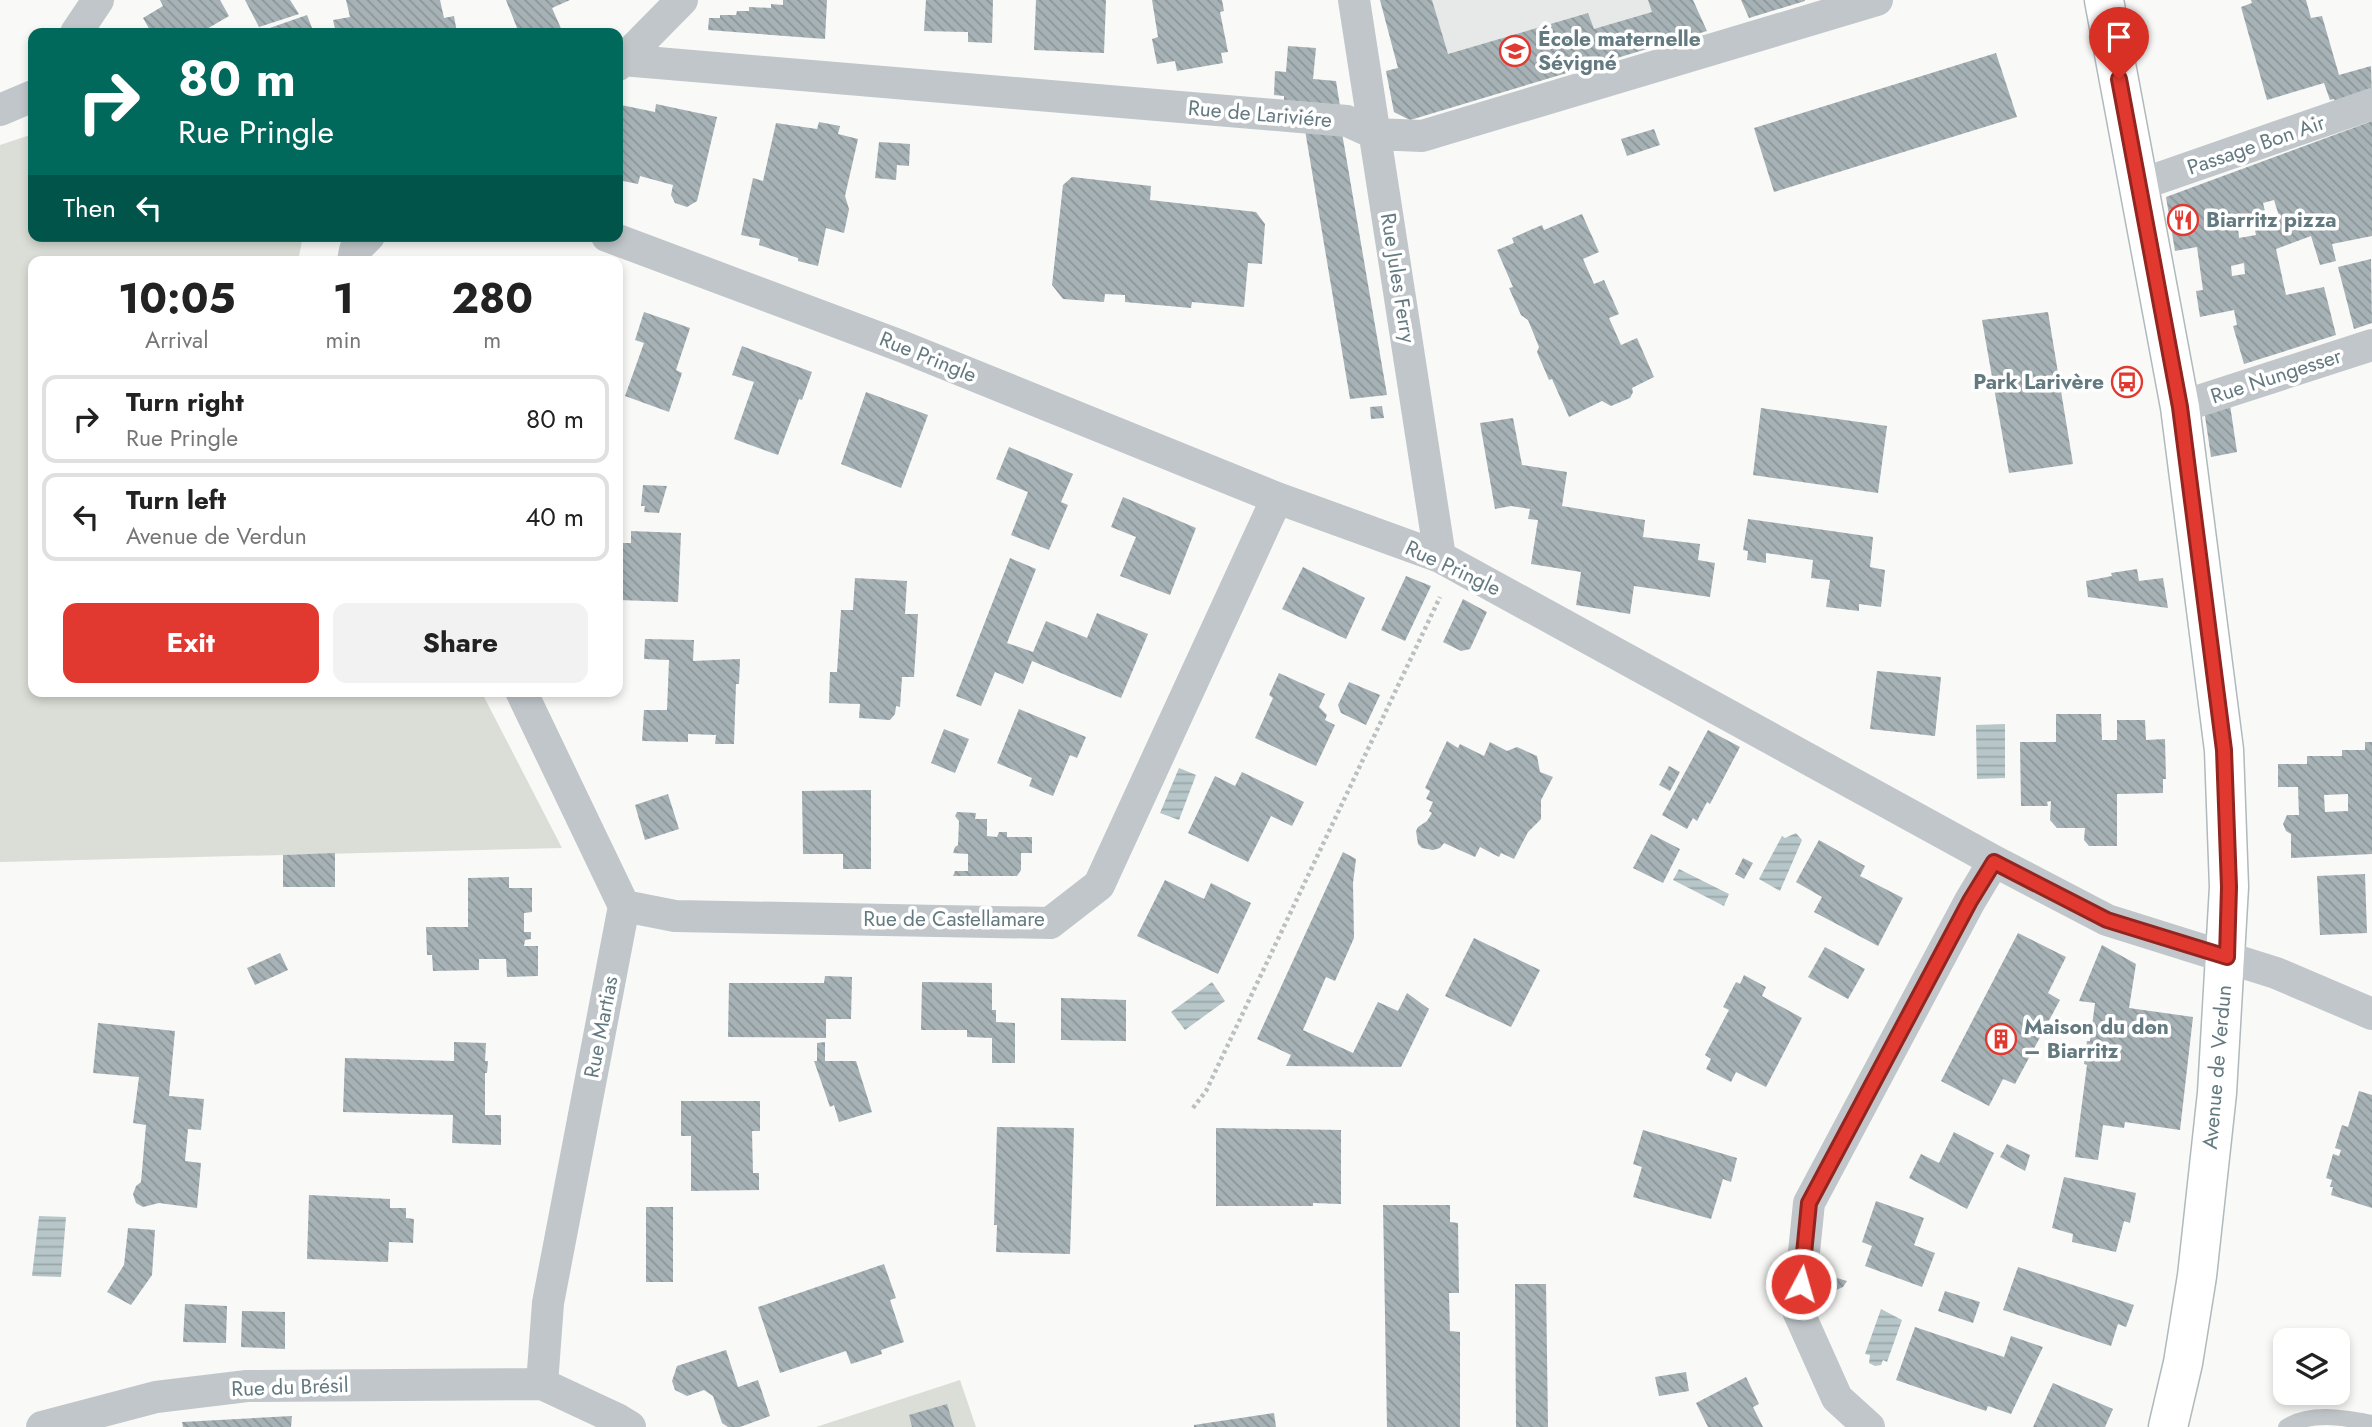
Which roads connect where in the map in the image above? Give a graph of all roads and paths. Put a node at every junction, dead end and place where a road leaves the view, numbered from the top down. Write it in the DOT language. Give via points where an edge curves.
graph roads {
  1 [pos="98,0"];
  2 [pos="682,0"];
  3 [pos="1354,0"];
  4 [pos="1877,0"];
  5 [pos="2104,0"];
  6 [pos="79,28"];
  7 [pos="623,60"];
  8 [pos="623,63"];
  9 [pos="28,98"];
  10 [pos="2372,104"];
  11 [pos="0,110"];
  12 [pos="1376,134"];
  13 [pos="2139,185"];
  14 [pos="623,242"];
  15 [pos="2372,345"];
  16 [pos="2180,407"];
  17 [pos="1277,498"];
  18 [pos="1447,561"];
  19 [pos="524,697"];
  20 [pos="1994,862"];
  21 [pos="624,906"];
  22 [pos="2227,957"];
  23 [pos="2372,1014"];
  24 [pos="1193,1108"];
  25 [pos="542,1384"];
  26 [pos="2372,1423"];
  27 [pos="43,1427"];
  28 [pos="630,1427"];
  29 [pos="1869,1427"];
  30 [pos="2168,1427"];
  31 [pos="2286,1427"];
  1 -- 6 [label="street"];
  2 -- 7 [label="street"];
  3 -- 12 [label="street, Rue Jules Ferry"];
  4 -- 12 [label="street, Rue de Lariviére" via="1422,136"];
  5 -- 13 [label="main road, Avenue de Verdun"];
  8 -- 12 [label="street, Rue de Lariviére" via="1347,121"];
  9 -- 11 [label="street"];
  10 -- 13 [label="street, Passage Bon Air"];
  12 -- 18 [label="street, Rue Jules Ferry"];
  13 -- 16 [label="main road, Avenue de Verdun"];
  14 -- 17 [label="street, Rue Pringle" via="901,346"];
  15 -- 16 [label="street, Rue Nungesser"];
  16 -- 22 [label="main road, Avenue de Verdun" via="2224,750"];
  17 -- 18 [label="street, Rue Pringle"];
  17 -- 21 [label="street, Rue de Castellamare" via="1099,885 1050,923 675,916"];
  18 -- 20 [label="street, Rue Pringle"];
  18 -- 24 [label="path" via="1206,1091"];
  19 -- 21 [label="street"];
  20 -- 22 [label="street, Rue Pringle" via="2107,920"];
  20 -- 29 [label="street" via="1809,1203 1798,1311 1837,1398"];
  21 -- 25 [label="street, Rue Martias" via="548,1303"];
  22 -- 23 [label="street, Rue Pringle"];
  22 -- 30 [label="main road, Avenue de Verdun" via="2197,1276"];
  25 -- 27 [label="street, Rue du Brésil" via="247,1386 156,1397"];
  25 -- 28 [label="street"];
  26 -- 31 [label="lane" via="2333,1416"];
}
